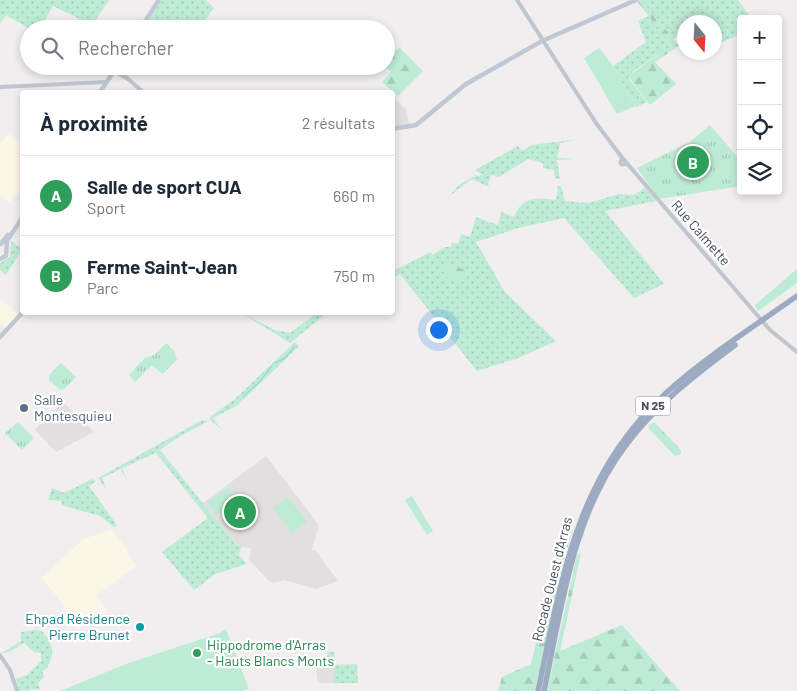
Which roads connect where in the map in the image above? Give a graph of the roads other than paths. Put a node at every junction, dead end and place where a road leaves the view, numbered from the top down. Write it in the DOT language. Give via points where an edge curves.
graph roads {
  1 [pos="158,0"];
  2 [pos="517,0"];
  3 [pos="636,0"];
  4 [pos="146,20"];
  5 [pos="542,41"];
  6 [pos="111,75"];
  7 [pos="123,75"];
  8 [pos="105,85"];
  9 [pos="0,87"];
  10 [pos="101,90"];
  11 [pos="140,90"];
  12 [pos="395,128"];
  13 [pos="20,216"];
  14 [pos="20,222"];
  15 [pos="0,243"];
  16 [pos="6,247"];
  17 [pos="0,259"];
  18 [pos="797,298"];
  19 [pos="20,315"];
  20 [pos="0,337"];
  21 [pos="797,352"];
  22 [pos="0,655"];
  23 [pos="17,691"];
  24 [pos="538,691"];
  25 [pos="544,691"];
  1 -- 4 [label="main road"];
  2 -- 5 [label="street, Rue Calmette"];
  3 -- 5 [label="main road"];
  5 -- 12 [label="main road" via="466,84 416,125"];
  5 -- 21 [label="street, Rue Calmette" via="623,161 757,316"];
  6 -- 8 [label="main road"];
  7 -- 11 [label="street"];
  8 -- 9 [label="street"];
  8 -- 10 [label="main road"];
  13 -- 15 [label="main road"];
  14 -- 16 [label="main road"];
  15 -- 16 [label="main road"];
  16 -- 17 [label="main road" via="6,256"];
  18 -- 24 [label="highway, Rocade Ouest d'Arras / N 25" via="670,390 638,421 617,449 590,496 577,528"];
  18 -- 25 [label="highway, Rocade Ouest d'Arras / N 25" via="673,394 644,422 617,457 595,495 577,541"];
  19 -- 20 [label="main road"];
  22 -- 23 [label="street" via="10,670"];
}
